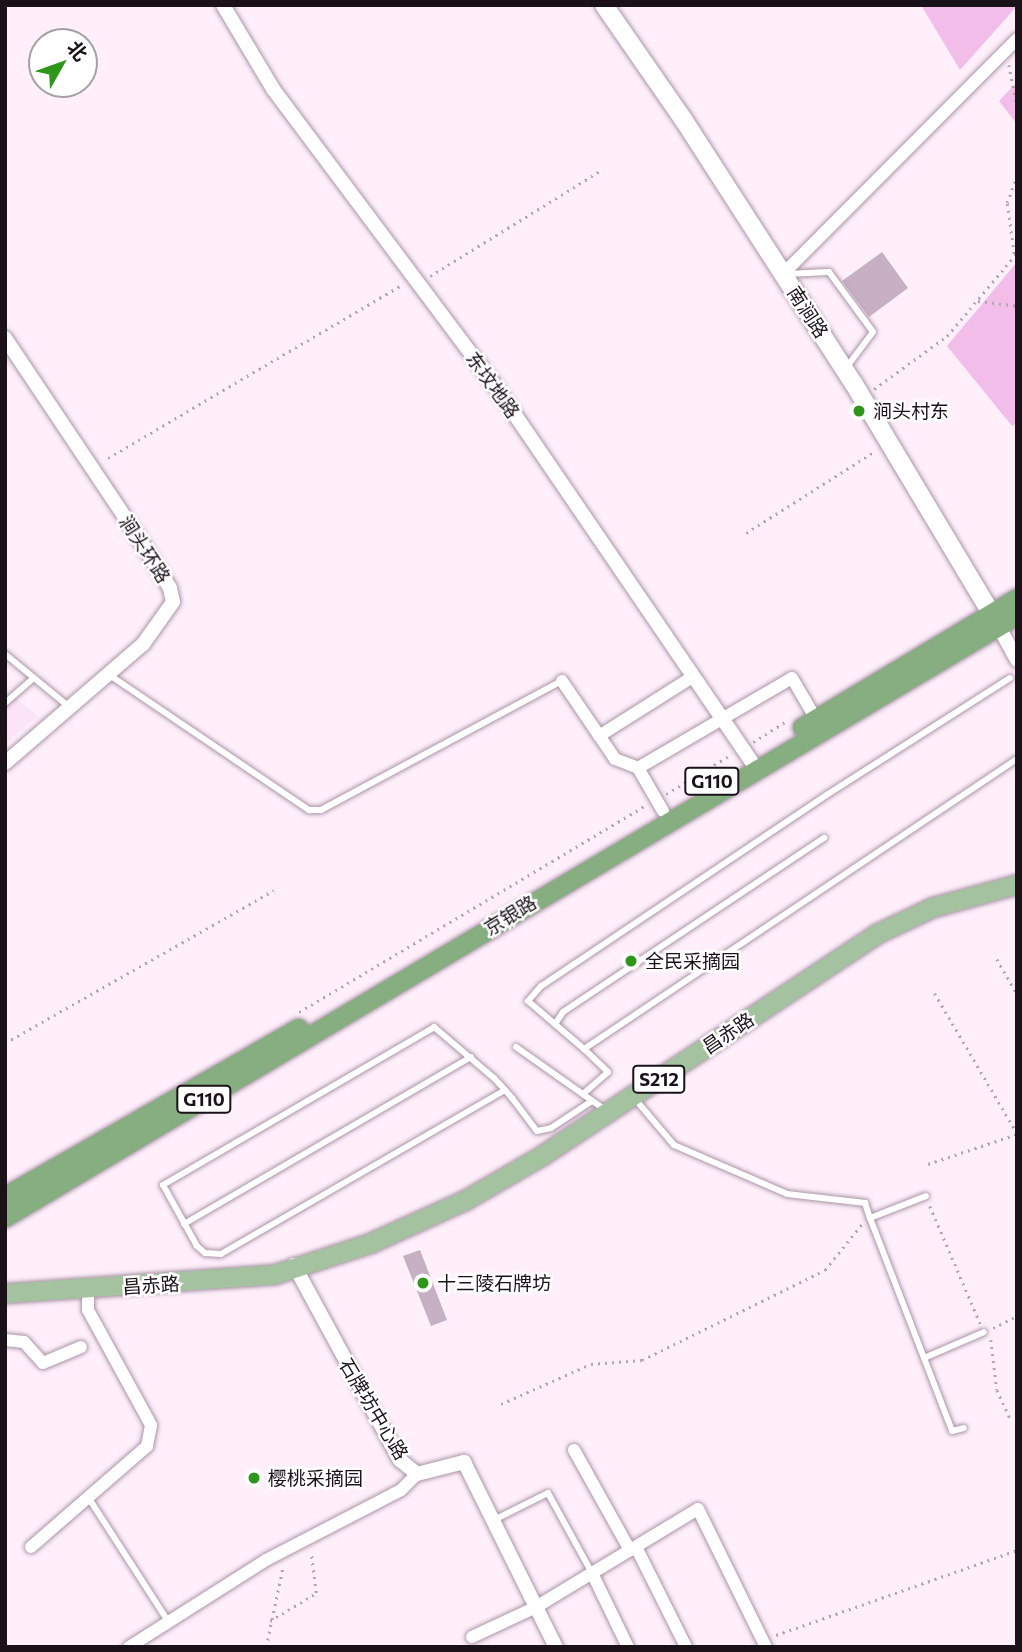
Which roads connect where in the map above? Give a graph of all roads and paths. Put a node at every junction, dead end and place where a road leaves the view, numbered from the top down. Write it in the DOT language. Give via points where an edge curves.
graph roads {
  1 [pos="223,5"];
  2 [pos="604,5"];
  3 [pos="1014,42"];
  4 [pos="1017,105"];
  5 [pos="603,169"];
  6 [pos="1017,176"];
  7 [pos="1015,254"];
  8 [pos="783,274"];
  9 [pos="416,280"];
  10 [pos="976,301"];
  11 [pos="1017,306"];
  12 [pos="5,338"];
  13 [pos="845,369"];
  14 [pos="862,396"];
  15 [pos="890,442"];
  16 [pos="108,458"];
  17 [pos="746,533"];
  18 [pos="1017,598"];
  19 [pos="1017,615"];
  20 [pos="995,620"];
  21 [pos="5,654"];
  22 [pos="1017,660"];
  23 [pos="108,674"];
  24 [pos="694,676"];
  25 [pos="34,678"];
  26 [pos="1010,678"];
  27 [pos="562,681"];
  28 [pos="5,703"];
  29 [pos="69,708"];
  30 [pos="812,713"];
  31 [pos="722,719"];
  32 [pos="599,736"];
  33 [pos="749,759"];
  34 [pos="1017,759"];
  35 [pos="5,763"];
  36 [pos="638,768"];
  37 [pos="659,805"];
  38 [pos="824,838"];
  39 [pos="1017,884"];
  40 [pos="274,890"];
  41 [pos="431,948"];
  42 [pos="997,959"];
  43 [pos="394,971"];
  44 [pos="934,993"];
  45 [pos="1017,994"];
  46 [pos="555,1024"];
  47 [pos="5,1043"];
  48 [pos="516,1047"];
  49 [pos="584,1049"];
  50 [pos="471,1057"];
  51 [pos="505,1090"];
  52 [pos="583,1094"];
  53 [pos="632,1097"];
  54 [pos="592,1101"];
  55 [pos="609,1112"];
  56 [pos="929,1164"];
  57 [pos="5,1196"];
  58 [pos="926,1196"];
  59 [pos="5,1217"];
  60 [pos="870,1218"];
  61 [pos="184,1224"];
  62 [pos="294,1265"];
  63 [pos="5,1284"];
  64 [pos="89,1289"];
  65 [pos="5,1293"];
  66 [pos="1017,1317"];
  67 [pos="987,1331"];
  68 [pos="5,1340"];
  69 [pos="81,1347"];
  70 [pos="924,1358"];
  71 [pos="501,1404"];
  72 [pos="1011,1420"];
  73 [pos="964,1428"];
  74 [pos="574,1450"];
  75 [pos="417,1474"];
  76 [pos="88,1497"];
  77 [pos="494,1521"];
  78 [pos="307,1538"];
  79 [pos="31,1547"];
  80 [pos="287,1549"];
  81 [pos="633,1549"];
  82 [pos="1017,1550"];
  83 [pos="592,1573"];
  84 [pos="536,1607"];
  85 [pos="167,1621"];
  86 [pos="270,1621"];
  87 [pos="472,1637"];
  88 [pos="320,1642"];
  89 [pos="764,1643"];
  90 [pos="129,1647"];
  91 [pos="267,1647"];
  92 [pos="318,1647"];
  93 [pos="555,1647"];
  94 [pos="628,1647"];
  95 [pos="686,1647"];
  1 -- 9 [label="street, 东坟地路" via="273,89"];
  2 -- 8 [label="main road, 南涧路"];
  3 -- 4 [label="path" via="1008,72"];
  3 -- 8 [label="street"];
  5 -- 9 [label="path"];
  6 -- 7 [label="path" via="1007,202"];
  7 -- 10 [label="path"];
  8 -- 13 [label="main road, 南涧路"];
  8 -- 13 [label="lane" via="829,272 873,332"];
  9 -- 16 [label="path"];
  9 -- 24 [label="street, 东坟地路" via="494,384"];
  10 -- 11 [label="path"];
  10 -- 14 [label="path" via="947,336 912,365"];
  12 -- 23 [label="street, 涧头环路" via="170,588 173,601 161,622"];
  13 -- 14 [label="main road, 南涧路"];
  14 -- 15 [label="main road, 南涧路"];
  15 -- 17 [label="path"];
  15 -- 20 [label="main road, 南涧路"];
  18 -- 20 [label="highway, 京银路 / G110"];
  19 -- 20 [label="highway, 京银路 / G110"];
  20 -- 22 [label="street"];
  20 -- 30 [label="highway, 京银路 / G110"];
  20 -- 33 [label="highway, 京银路 / G110"];
  21 -- 25 [label="lane"];
  23 -- 27 [label="lane" via="309,810 321,810"];
  23 -- 29 [label="street, 涧头环路"];
  24 -- 31 [label="street, 东坟地路"];
  24 -- 32 [label="street"];
  25 -- 28 [label="lane"];
  25 -- 29 [label="lane"];
  26 -- 46 [label="lane" via="828,793 541,986 528,1001"];
  27 -- 32 [label="street"];
  29 -- 35 [label="street, 涧头环路"];
  30 -- 31 [label="street" via="792,678"];
  30 -- 33 [label="highway, 京银路 / G110"];
  30 -- 33 [label="path"];
  31 -- 33 [label="street, 东坟地路"];
  31 -- 36 [label="street"];
  32 -- 36 [label="street" via="615,759"];
  33 -- 37 [label="highway, 京银路 / G110"];
  33 -- 37 [label="path"];
  33 -- 41 [label="highway, 京银路 / G110"];
  34 -- 49 [label="lane"];
  36 -- 37 [label="street"];
  37 -- 41 [label="highway, 京银路 / G110"];
  37 -- 41 [label="path"];
  38 -- 46 [label="lane" via="563,1012"];
  39 -- 53 [label="main road, 昌赤路 / S212" via="933,907 878,933"];
  40 -- 47 [label="path"];
  41 -- 43 [label="highway, 京银路 / G110"];
  41 -- 43 [label="path"];
  42 -- 45 [label="path"];
  43 -- 57 [label="highway, 京银路 / G110"];
  43 -- 59 [label="highway, 京银路 / G110"];
  44 -- 56 [label="path" via="1017,1134"];
  46 -- 49 [label="lane"];
  48 -- 52 [label="lane"];
  49 -- 52 [label="lane" via="608,1072"];
  50 -- 51 [label="lane"];
  50 -- 61 [label="lane"];
  50 -- 61 [label="lane" via="434,1027 186,1171 163,1185"];
  51 -- 54 [label="lane" via="537,1131 551,1128"];
  51 -- 61 [label="lane" via="221,1254 205,1253"];
  52 -- 54 [label="lane"];
  53 -- 55 [label="main road, 昌赤路 / S212"];
  53 -- 60 [label="lane" via="684,1151 787,1194 864,1203"];
  54 -- 55 [label="lane"];
  55 -- 62 [label="main road, 昌赤路 / S212" via="465,1200 370,1243"];
  58 -- 60 [label="lane"];
  58 -- 67 [label="path"];
  60 -- 70 [label="lane"];
  60 -- 71 [label="path" via="825,1270 642,1360 591,1364"];
  62 -- 63 [label="main road, 昌赤路 / S212" via="173,1277"];
  62 -- 64 [label="main road, 昌赤路 / S212" via="275,1274"];
  62 -- 75 [label="street, 石牌坊中心路" via="400,1460"];
  64 -- 65 [label="main road, 昌赤路 / S212"];
  64 -- 76 [label="street" via="88,1310 151,1424 147,1446"];
  66 -- 67 [label="path"];
  67 -- 70 [label="lane"];
  67 -- 72 [label="path" via="997,1390"];
  68 -- 69 [label="street" via="24,1342 43,1363"];
  70 -- 73 [label="lane" via="952,1431"];
  74 -- 81 [label="street"];
  75 -- 77 [label="street, 石牌坊中心路" via="464,1462"];
  75 -- 78 [label="street" via="401,1490"];
  76 -- 79 [label="street"];
  76 -- 85 [label="lane"];
  77 -- 83 [label="lane" via="548,1493"];
  77 -- 84 [label="street, 石牌坊中心路"];
  78 -- 80 [label="street"];
  78 -- 86 [label="path" via="316,1593"];
  80 -- 85 [label="street"];
  80 -- 86 [label="path"];
  81 -- 83 [label="street"];
  81 -- 89 [label="street" via="698,1509"];
  81 -- 95 [label="street"];
  82 -- 89 [label="path"];
  83 -- 84 [label="street"];
  83 -- 94 [label="street"];
  84 -- 87 [label="street"];
  84 -- 93 [label="street, 石牌坊中心路"];
  85 -- 90 [label="street"];
  86 -- 91 [label="path"];
  88 -- 92 [label="path"];
}
